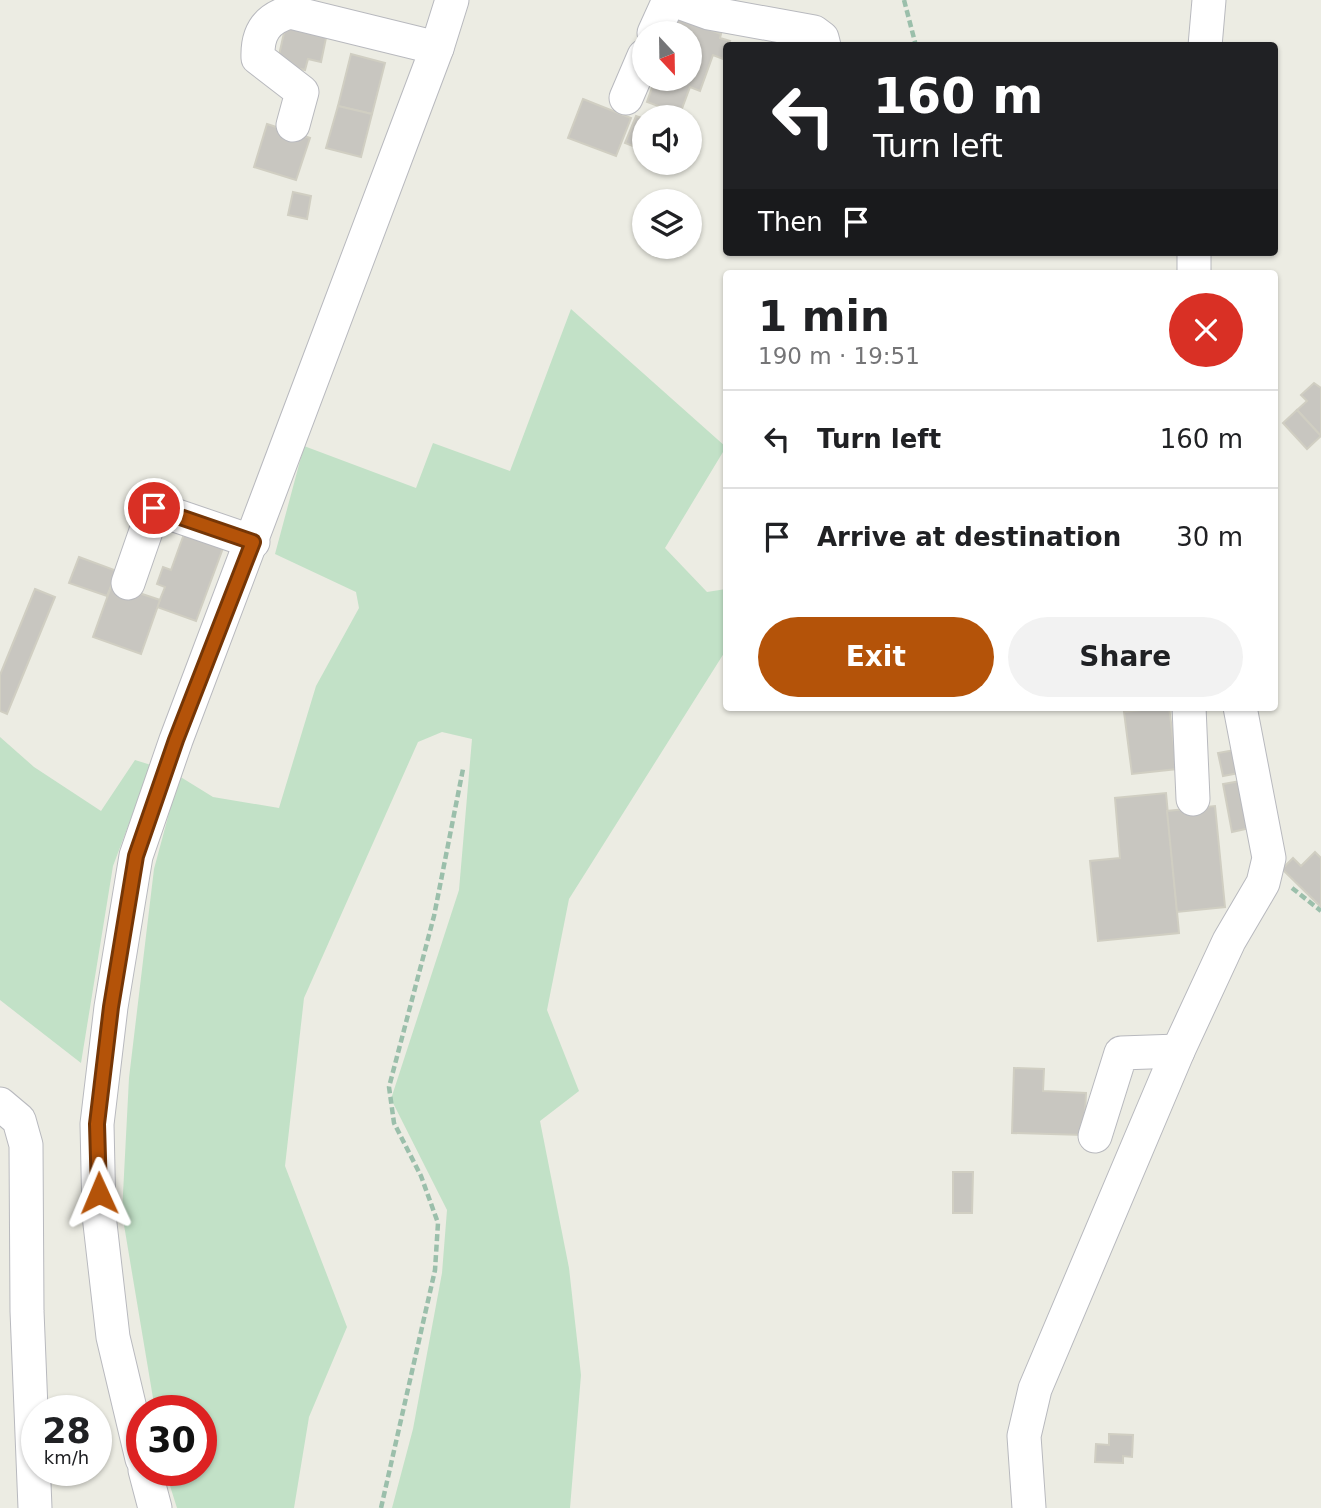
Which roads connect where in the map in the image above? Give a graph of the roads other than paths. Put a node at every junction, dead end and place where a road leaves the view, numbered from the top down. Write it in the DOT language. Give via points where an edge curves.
graph roads {
  1 [pos="452,0"];
  2 [pos="671,0"];
  3 [pos="1209,0"];
  4 [pos="660,21"];
  5 [pos="823,42"];
  6 [pos="1205,42"];
  7 [pos="437,48"];
  8 [pos="632,84"];
  9 [pos="626,98"];
  10 [pos="293,125"];
  11 [pos="253,542"];
  12 [pos="128,583"];
  13 [pos="1189,711"];
  14 [pos="1241,711"];
  15 [pos="1193,799"];
  16 [pos="1178,1051"];
  17 [pos="0,1104"];
  18 [pos="1095,1136"];
  19 [pos="127,1395"];
  20 [pos="149,1486"];
  21 [pos="25,1508"];
  22 [pos="35,1508"];
  23 [pos="155,1508"];
  24 [pos="1029,1508"];
  1 -- 7 [label="street"];
  2 -- 4 [label="street"];
  2 -- 5 [label="street" via="709,13 814,32"];
  3 -- 6 [label="street"];
  7 -- 10 [label="street" via="290,12 277,16 257,42 258,58 302,92"];
  7 -- 11 [label="street"];
  8 -- 9 [label="street"];
  11 -- 12 [label="street" via="154,508"];
  11 -- 19 [label="street" via="136,856 111,1007 97,1124 99,1216 113,1337"];
  13 -- 15 [label="street"];
  14 -- 16 [label="street" via="1268,869"];
  16 -- 18 [label="street" via="1121,1053"];
  16 -- 24 [label="street" via="1035,1389 1024,1436"];
  17 -- 22 [label="street" via="19,1120 26,1145"];
  20 -- 23 [label="street"];
  21 -- 22 [label="street"];
}
